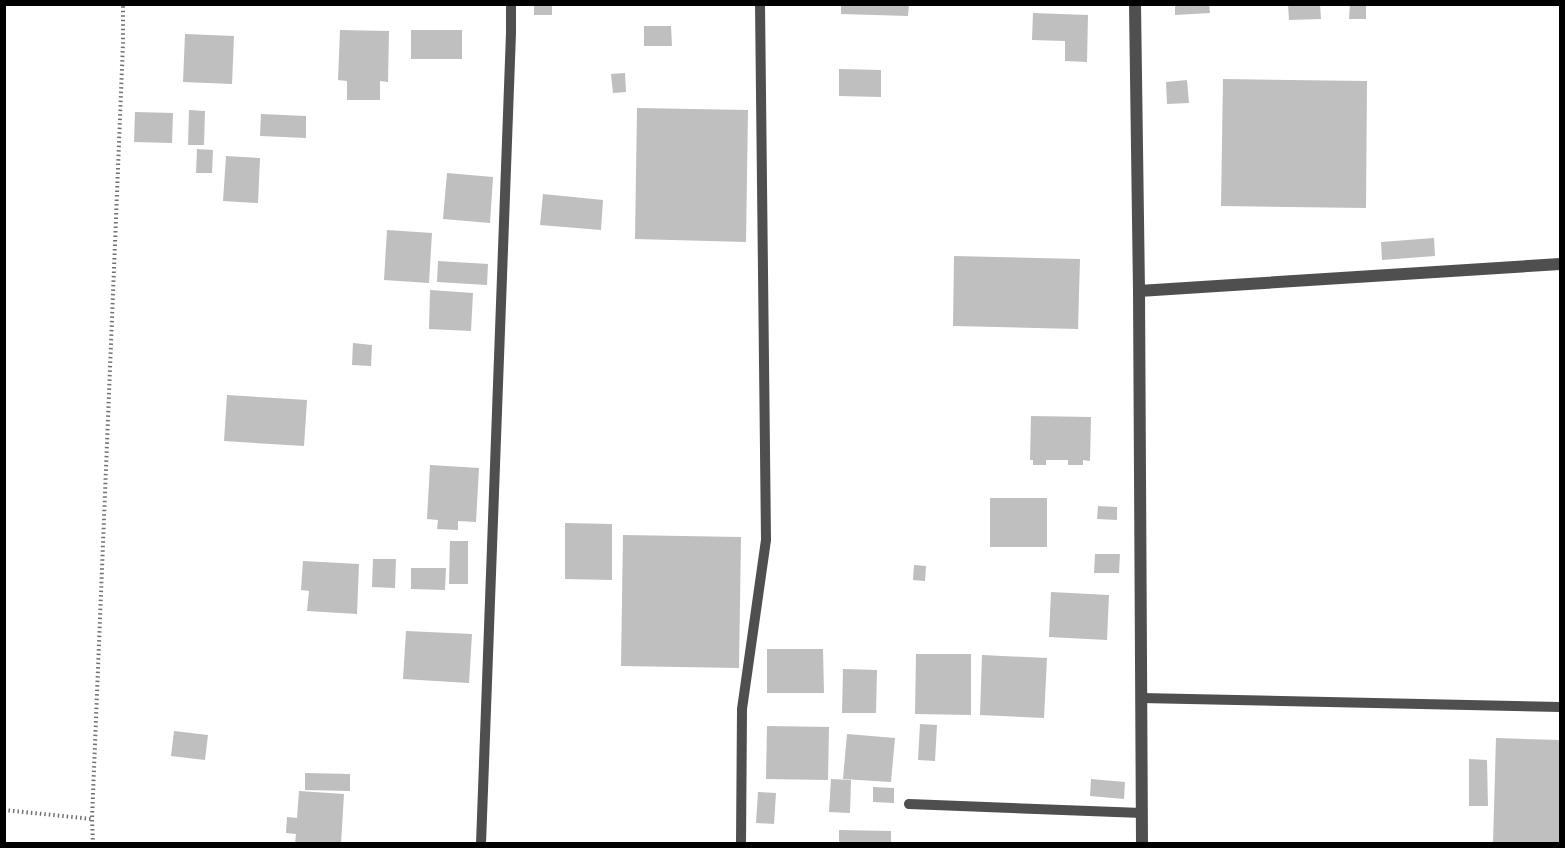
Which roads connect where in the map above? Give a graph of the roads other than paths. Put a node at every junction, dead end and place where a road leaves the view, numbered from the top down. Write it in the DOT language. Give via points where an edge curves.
graph roads {
  1 [pos="511,4"];
  2 [pos="760,4"];
  3 [pos="1135,4"];
  4 [pos="1560,264"];
  5 [pos="1138,291"];
  6 [pos="1141,698"];
  7 [pos="1560,707"];
  8 [pos="909,804"];
  9 [pos="1142,813"];
  10 [pos="481,843"];
  11 [pos="741,843"];
  12 [pos="1142,843"];
  1 -- 10 [label="lane"];
  2 -- 11 [label="lane" via="766,540 742,709"];
  3 -- 5 [label="street"];
  4 -- 5 [label="street"];
  5 -- 6 [label="street"];
  6 -- 7 [label="lane"];
  6 -- 9 [label="street"];
  8 -- 9 [label="lane"];
  9 -- 12 [label="street"];
}
